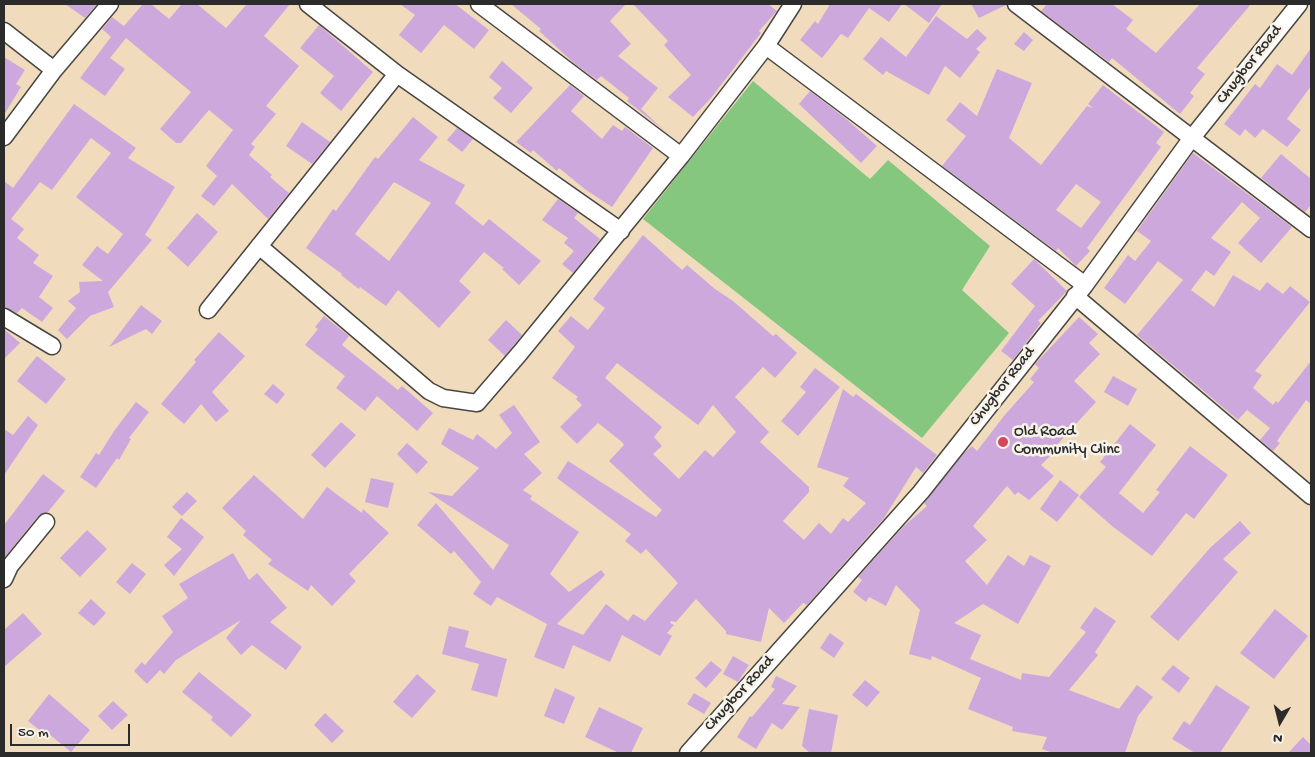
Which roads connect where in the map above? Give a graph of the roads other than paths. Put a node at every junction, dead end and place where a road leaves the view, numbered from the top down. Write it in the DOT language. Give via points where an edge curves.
graph roads {
  1 [pos="110,4"];
  2 [pos="308,4"];
  3 [pos="479,4"];
  4 [pos="1298,4"];
  5 [pos="1020,5"];
  6 [pos="786,6"];
  7 [pos="4,31"];
  8 [pos="766,46"];
  9 [pos="54,70"];
  10 [pos="397,74"];
  11 [pos="4,137"];
  12 [pos="1191,139"];
  13 [pos="681,156"];
  14 [pos="1311,229"];
  15 [pos="620,231"];
  16 [pos="259,246"];
  17 [pos="1080,290"];
  18 [pos="208,310"];
  19 [pos="4,317"];
  20 [pos="52,346"];
  21 [pos="1311,495"];
  22 [pos="46,522"];
  23 [pos="4,579"];
  24 [pos="688,753"];
  1 -- 9 [label="street"];
  2 -- 10 [label="street"];
  3 -- 13 [label="street"];
  4 -- 12 [label="street, Chugbor Road"];
  5 -- 12 [label="street"];
  6 -- 8 [label="street"];
  7 -- 9 [label="street"];
  8 -- 13 [label="street"];
  8 -- 17 [label="street"];
  9 -- 11 [label="street"];
  10 -- 15 [label="street"];
  10 -- 16 [label="street"];
  12 -- 14 [label="street"];
  12 -- 17 [label="street, Chugbor Road"];
  13 -- 15 [label="street"];
  15 -- 16 [label="street" via="477,403 443,398 429,391"];
  16 -- 18 [label="street"];
  17 -- 21 [label="street"];
  17 -- 24 [label="street, Chugbor Road" via="921,492"];
  19 -- 20 [label="street"];
  22 -- 23 [label="street" via="10,566"];
}
